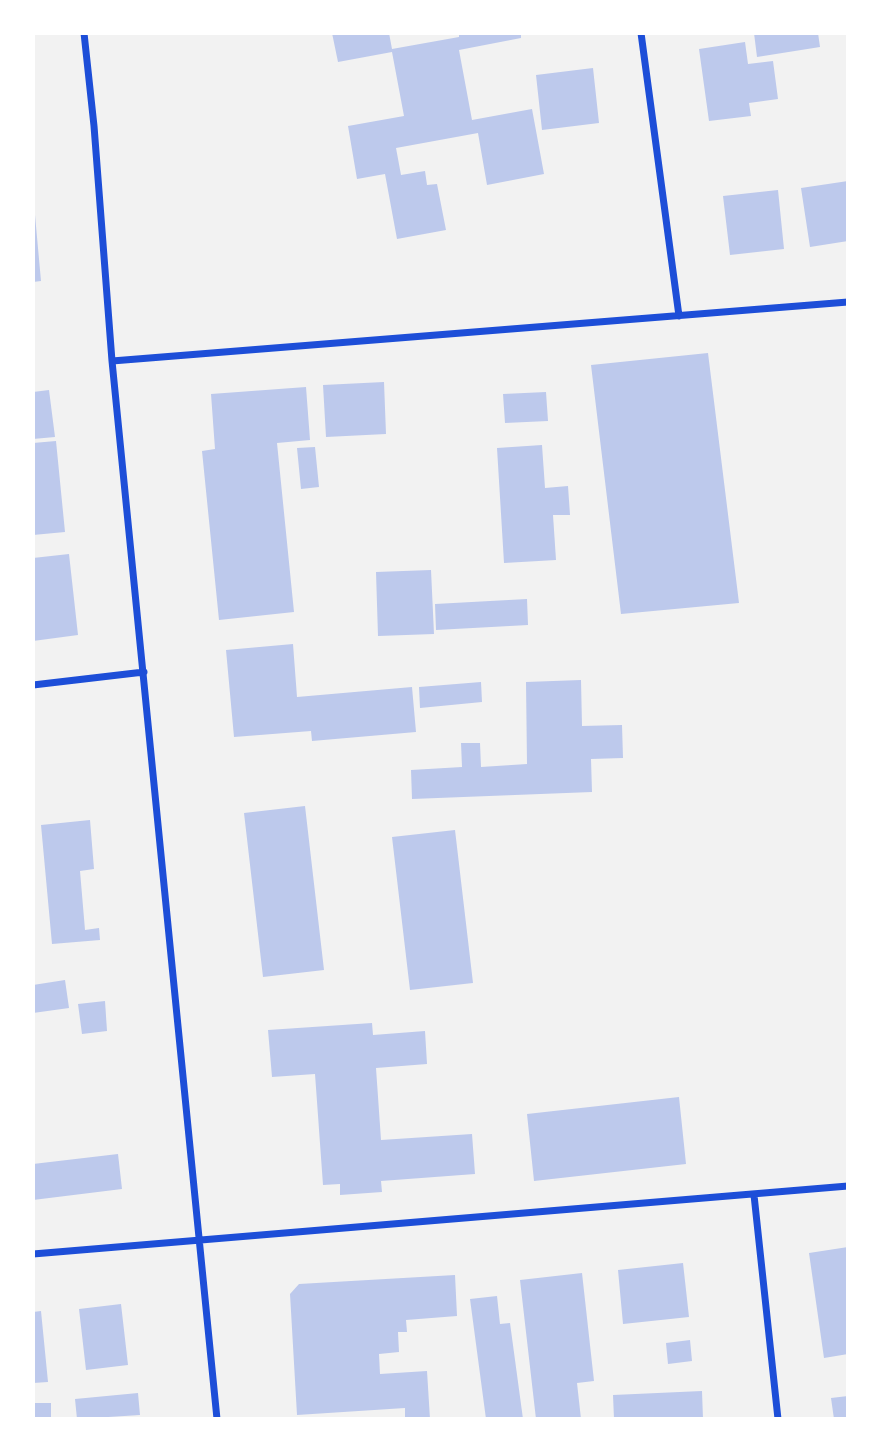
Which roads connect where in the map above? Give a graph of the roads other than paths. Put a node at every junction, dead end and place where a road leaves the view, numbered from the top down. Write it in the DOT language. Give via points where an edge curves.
graph roads {
  1 [pos="84,33"];
  2 [pos="641,33"];
  3 [pos="848,302"];
  4 [pos="680,316"];
  5 [pos="112,361"];
  6 [pos="144,672"];
  7 [pos="33,685"];
  8 [pos="848,1186"];
  9 [pos="754,1195"];
  10 [pos="200,1240"];
  11 [pos="33,1254"];
  12 [pos="217,1419"];
  13 [pos="778,1419"];
  1 -- 5 [label="street"];
  2 -- 4 [label="street"];
  3 -- 4 [label="street"];
  4 -- 5 [label="street"];
  5 -- 6 [label="street"];
  6 -- 7 [label="street"];
  6 -- 10 [label="street"];
  8 -- 9 [label="street"];
  9 -- 10 [label="street"];
  9 -- 13 [label="street"];
  10 -- 11 [label="street"];
  10 -- 12 [label="street"];
}
